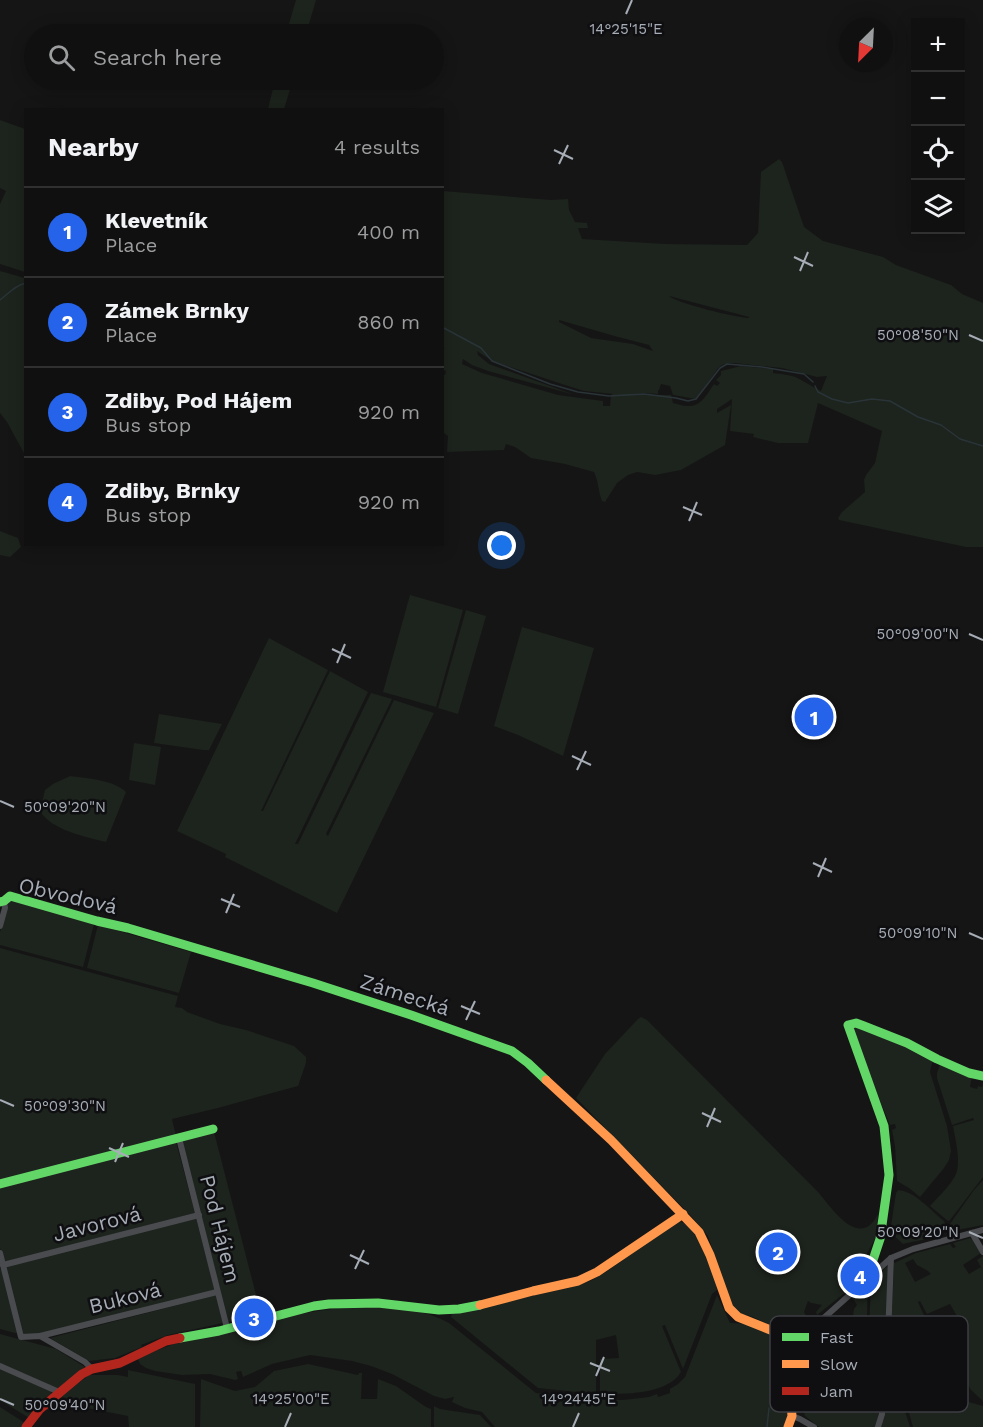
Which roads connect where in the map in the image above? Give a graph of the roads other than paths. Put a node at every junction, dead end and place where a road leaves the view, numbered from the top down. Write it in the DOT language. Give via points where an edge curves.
graph roads {
  1 [pos="2,901"];
  2 [pos="0,926"];
  3 [pos="128,928"];
  4 [pos="983,1076"];
  5 [pos="213,1129"];
  6 [pos="179,1138"];
  7 [pos="0,1184"];
  8 [pos="683,1214"];
  9 [pos="198,1215"];
  10 [pos="983,1230"];
  11 [pos="972,1233"];
  12 [pos="983,1252"];
  13 [pos="0,1253"];
  14 [pos="891,1258"];
  15 [pos="3,1265"];
  16 [pos="867,1278"];
  17 [pos="217,1292"];
  18 [pos="826,1316"];
  19 [pos="889,1316"];
  20 [pos="227,1328"];
  21 [pos="770,1330"];
  22 [pos="40,1336"];
  23 [pos="0,1366"];
  24 [pos="92,1369"];
  25 [pos="59,1392"];
  26 [pos="792,1412"];
  27 [pos="882,1412"];
  28 [pos="792,1416"];
  29 [pos="26,1426"];
  30 [pos="788,1427"];
  31 [pos="814,1427"];
  32 [pos="878,1427"];
  1 -- 2 [label="street" via="5,908"];
  1 -- 3 [label="street, Obvodová" via="10,896 22,898"];
  3 -- 8 [label="street, Zámecká" via="313,983 512,1051 611,1140"];
  4 -- 16 [label="street" via="864,1026 848,1025 884,1126 889,1175 880,1239"];
  5 -- 6 [label="street"];
  6 -- 7 [label="street"];
  6 -- 9 [label="street, Pod Hájem"];
  8 -- 20 [label="street" via="597,1272 559,1286 459,1309 378,1303 322,1305"];
  8 -- 21 [label="street, Zámecká" via="703,1240 729,1308 738,1317"];
  9 -- 15 [label="street, Javorová"];
  9 -- 17 [label="street, Pod Hájem"];
  10 -- 11 [label="street"];
  11 -- 12 [label="street"];
  11 -- 14 [label="street"];
  13 -- 15 [label="street"];
  14 -- 16 [label="street"];
  14 -- 19 [label="street"];
  15 -- 22 [label="street, Buková" via="21,1337"];
  16 -- 18 [label="street"];
  17 -- 20 [label="street, Pod Hájem"];
  17 -- 22 [label="street, Buková"];
  20 -- 24 [label="street" via="166,1341 120,1363"];
  22 -- 24 [label="street"];
  23 -- 25 [label="street"];
  24 -- 25 [label="street"];
  25 -- 29 [label="street"];
  26 -- 28 [label="street"];
  27 -- 32 [label="street"];
  28 -- 30 [label="street"];
  28 -- 31 [label="street"];
}
